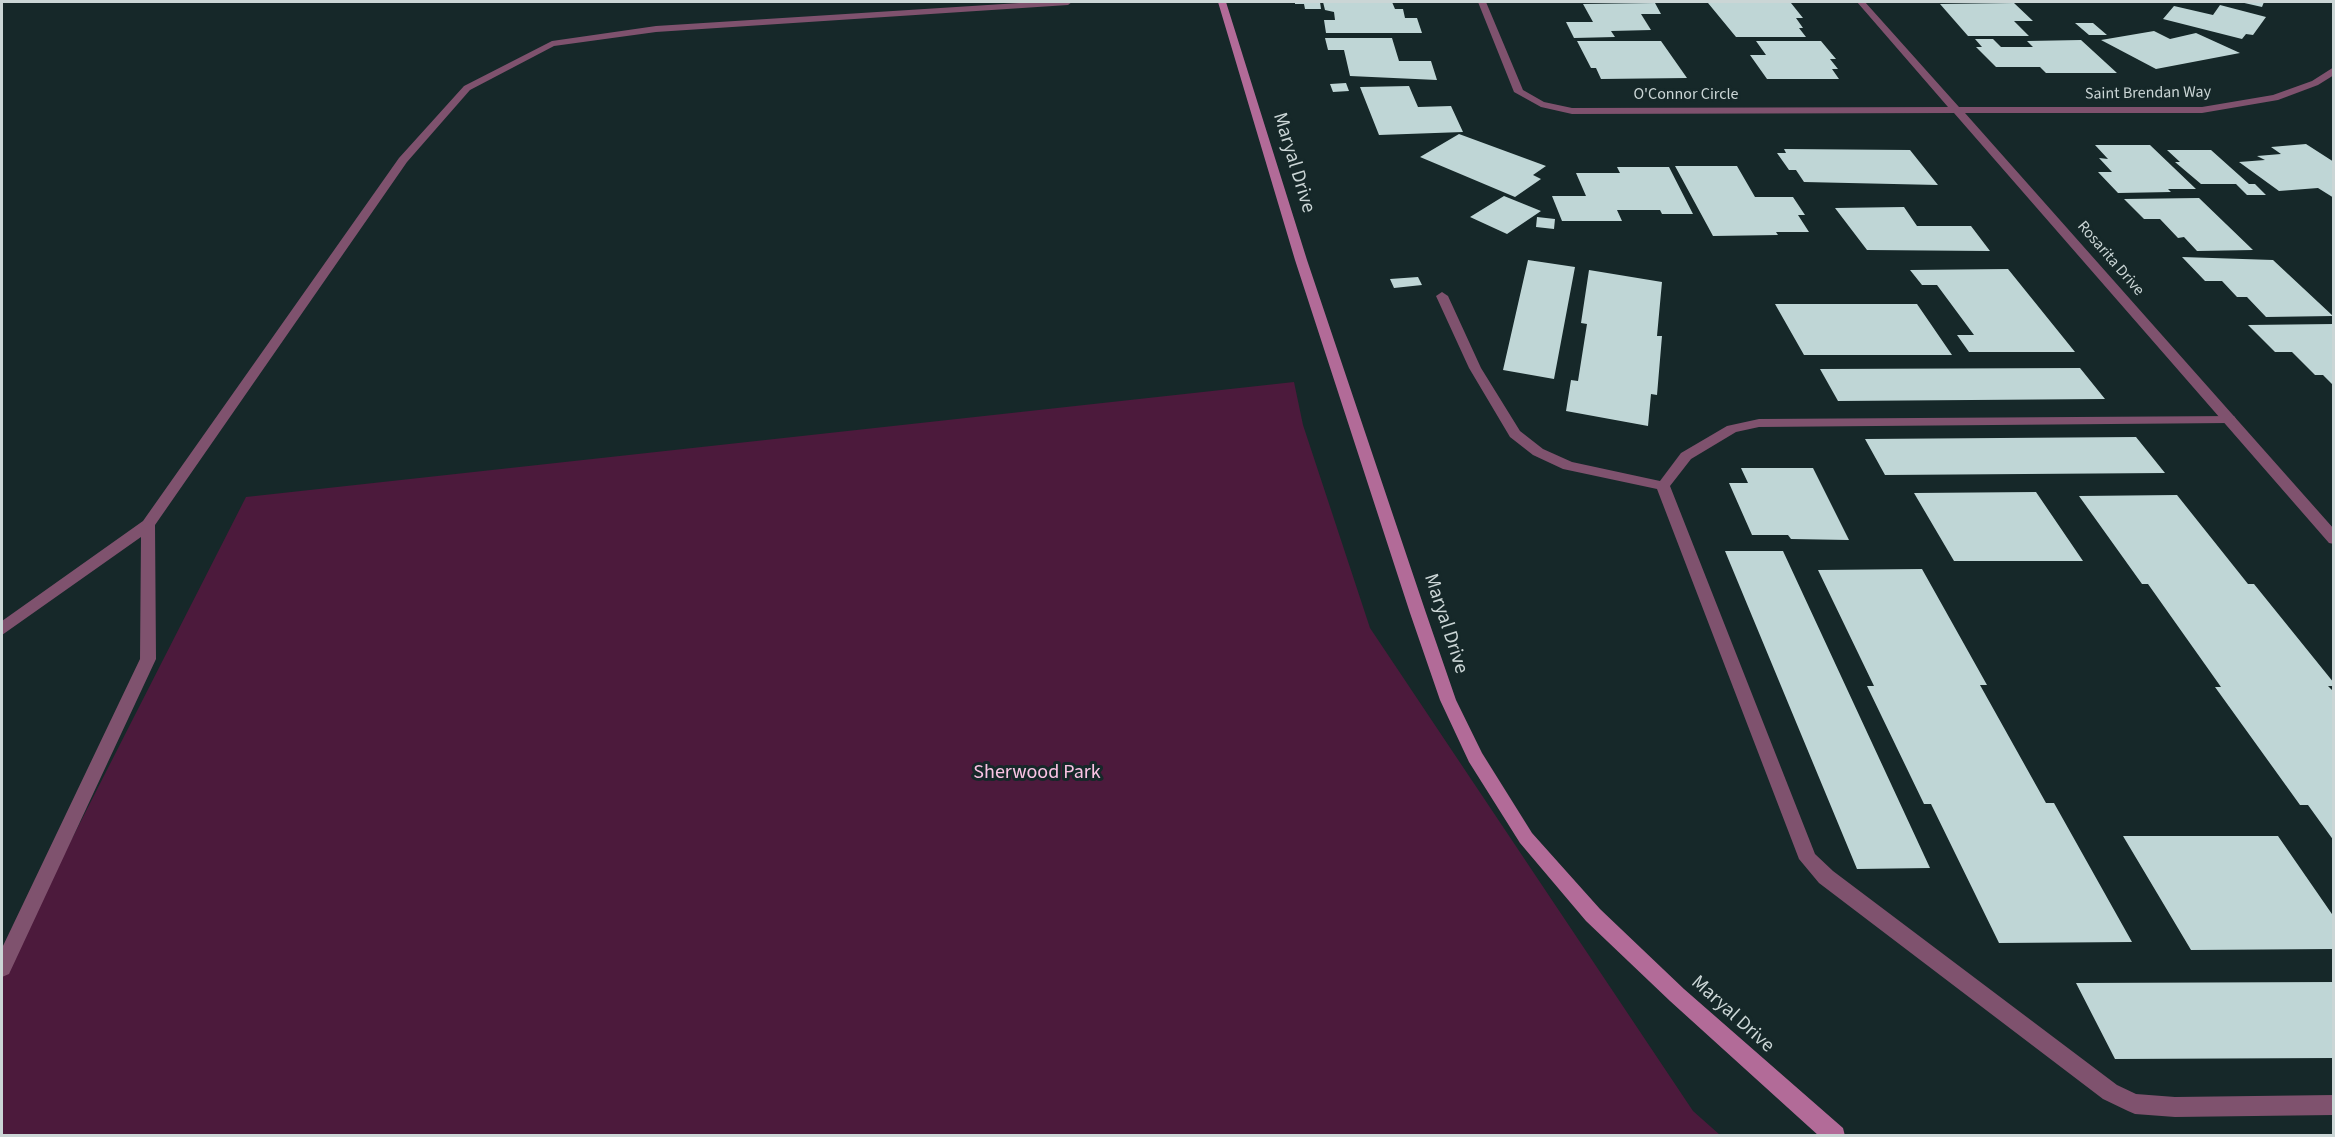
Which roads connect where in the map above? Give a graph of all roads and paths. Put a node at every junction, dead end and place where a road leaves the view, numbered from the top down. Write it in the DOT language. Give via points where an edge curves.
graph roads {
  1 [pos="1068,2"];
  2 [pos="1222,2"];
  3 [pos="1482,2"];
  4 [pos="1861,2"];
  5 [pos="2334,70"];
  6 [pos="1955,110"];
  7 [pos="1442,296"];
  8 [pos="2229,419"];
  9 [pos="1663,486"];
  10 [pos="148,525"];
  11 [pos="2334,539"];
  12 [pos="2,629"];
  13 [pos="2,968"];
  14 [pos="2334,1106"];
  15 [pos="1825,1132"];
  1 -- 10 [label="street" via="656,29 552,44 466,88 403,160"];
  2 -- 15 [label="street, Maryal Drive" via="1301,260 1428,643 1448,700 1475,757 1526,838 1593,915"];
  3 -- 6 [label="street, O'Connor Circle" via="1520,92 1555,108"];
  4 -- 6 [label="street, Rosarita Drive"];
  5 -- 6 [label="street, Saint Brendan Way" via="2299,91 2229,107 2170,111"];
  6 -- 8 [label="street, Rosarita Drive"];
  7 -- 9 [label="street" via="1475,368 1515,435 1538,452 1568,466"];
  8 -- 9 [label="street" via="1759,423 1732,429 1686,456"];
  8 -- 11 [label="street, Rosarita Drive"];
  9 -- 14 [label="street" via="1808,859 1826,877 2110,1092 2135,1104"];
  10 -- 12 [label="street"];
  10 -- 13 [label="street" via="148,659"];
}
